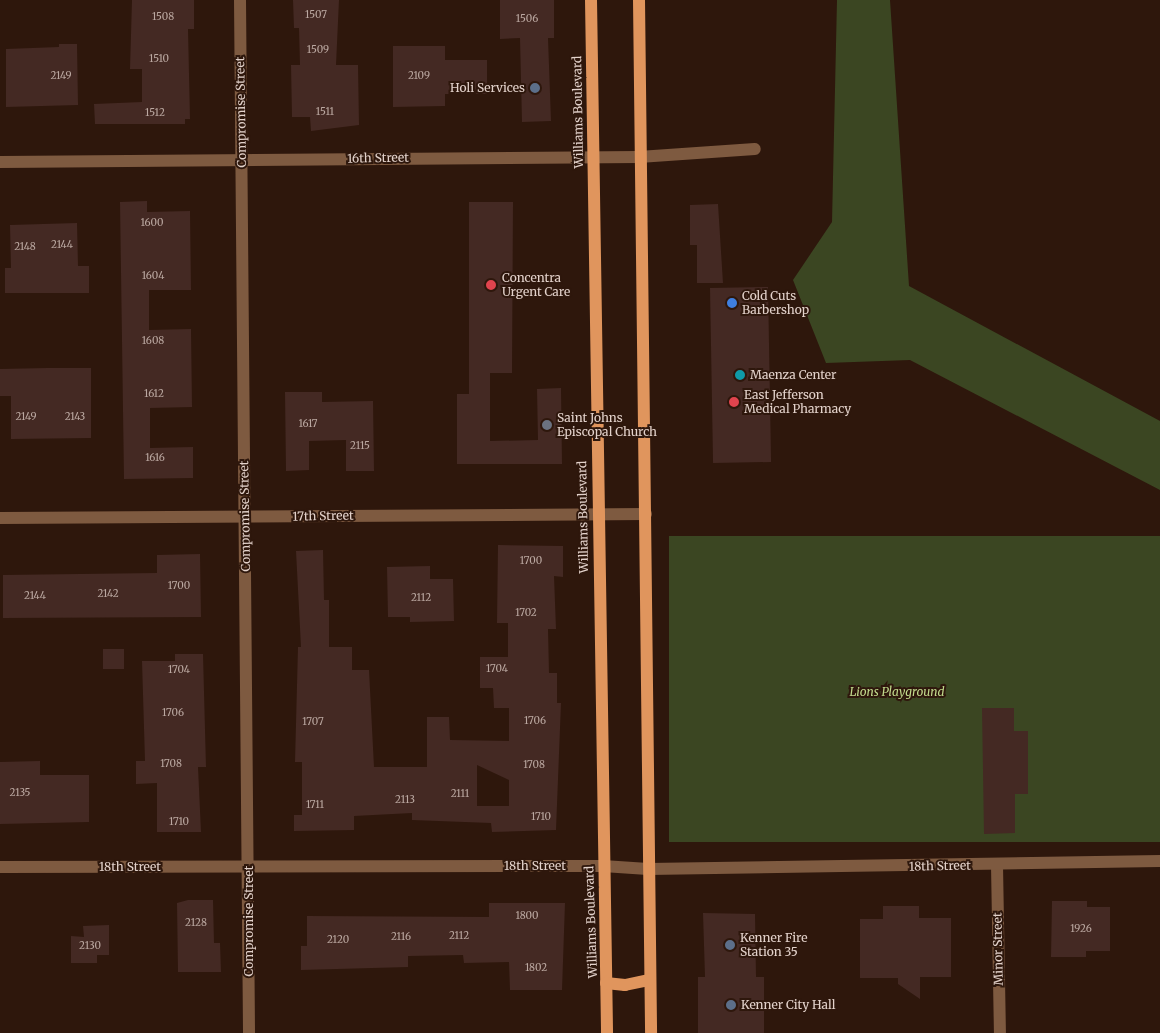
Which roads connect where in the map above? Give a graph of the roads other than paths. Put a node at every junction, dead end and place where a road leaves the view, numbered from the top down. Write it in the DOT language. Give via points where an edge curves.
graph roads {
  1 [pos="240,0"];
  2 [pos="590,0"];
  3 [pos="639,0"];
  4 [pos="755,149"];
  5 [pos="592,156"];
  6 [pos="639,157"];
  7 [pos="242,159"];
  8 [pos="0,162"];
  9 [pos="596,514"];
  10 [pos="646,514"];
  11 [pos="245,517"];
  12 [pos="0,518"];
  13 [pos="1160,861"];
  14 [pos="997,865"];
  15 [pos="0,866"];
  16 [pos="603,866"];
  17 [pos="249,867"];
  18 [pos="648,869"];
  19 [pos="649,980"];
  20 [pos="606,983"];
  21 [pos="248,1033"];
  22 [pos="607,1033"];
  23 [pos="650,1033"];
  24 [pos="1000,1033"];
  1 -- 7 [label="street, Compromise Street"];
  2 -- 5 [label="main road, Williams Boulevard"];
  3 -- 6 [label="main road"];
  4 -- 6 [label="street, 16th Street"];
  5 -- 6 [label="street, 16th Street"];
  5 -- 7 [label="street, 16th Street"];
  5 -- 9 [label="main road, Williams Boulevard"];
  6 -- 10 [label="main road"];
  7 -- 8 [label="street, 16th Street"];
  7 -- 11 [label="street, Compromise Street"];
  9 -- 10 [label="street, 17th Street"];
  9 -- 11 [label="street, 17th Street"];
  9 -- 16 [label="main road, Williams Boulevard"];
  10 -- 18 [label="main road"];
  11 -- 12 [label="street, 17th Street"];
  11 -- 17 [label="street, Compromise Street"];
  13 -- 14 [label="street, 18th Street"];
  14 -- 18 [label="street, 18th Street"];
  14 -- 24 [label="street, Minor Street"];
  15 -- 17 [label="street, 18th Street"];
  16 -- 17 [label="street, 18th Street"];
  16 -- 18 [label="street, 18th Street"];
  16 -- 20 [label="main road, Williams Boulevard"];
  17 -- 21 [label="street, Compromise Street"];
  18 -- 19 [label="main road"];
  19 -- 20 [label="main road"];
  19 -- 23 [label="main road"];
  20 -- 22 [label="main road, Williams Boulevard"];
}
